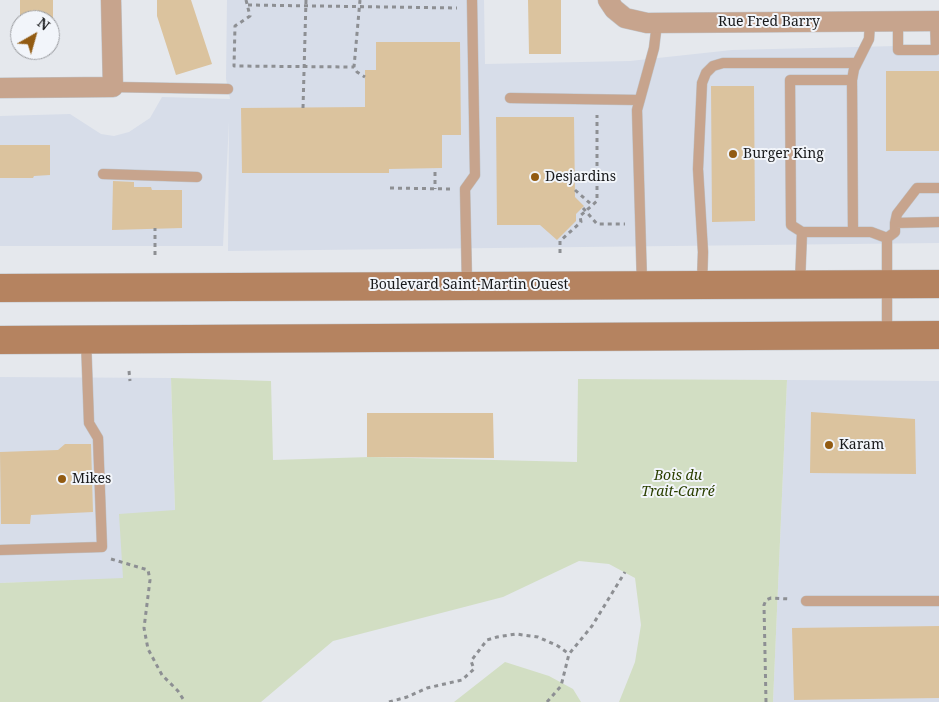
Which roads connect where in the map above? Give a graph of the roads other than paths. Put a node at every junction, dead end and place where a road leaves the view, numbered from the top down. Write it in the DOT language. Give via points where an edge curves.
graph roads {
  1 [pos="111,0"];
  2 [pos="472,0"];
  3 [pos="608,0"];
  4 [pos="898,21"];
  5 [pos="937,21"];
  6 [pos="870,22"];
  7 [pos="657,23"];
  8 [pos="857,63"];
  9 [pos="852,80"];
  10 [pos="113,87"];
  11 [pos="0,88"];
  12 [pos="228,89"];
  13 [pos="510,98"];
  14 [pos="639,100"];
  15 [pos="103,174"];
  16 [pos="197,177"];
  17 [pos="939,188"];
  18 [pos="939,222"];
  19 [pos="895,223"];
  20 [pos="802,232"];
  21 [pos="853,232"];
  22 [pos="887,238"];
  23 [pos="702,284"];
  24 [pos="800,284"];
  25 [pos="886,284"];
  26 [pos="939,284"];
  27 [pos="467,285"];
  28 [pos="642,285"];
  29 [pos="0,288"];
  30 [pos="887,335"];
  31 [pos="939,335"];
  32 [pos="86,339"];
  33 [pos="0,340"];
  34 [pos="0,550"];
  35 [pos="806,601"];
  36 [pos="939,601"];
  1 -- 10 [label="street"];
  2 -- 27 [label="lane" via="474,175 465,189"];
  3 -- 7 [label="street, Rue Fred Barry" via="625,18 640,23"];
  4 -- 5 [label="street, Rue Fred Barry"];
  4 -- 5 [label="lane" via="898,50 936,50"];
  4 -- 6 [label="street, Rue Fred Barry"];
  6 -- 7 [label="street, Rue Fred Barry"];
  6 -- 8 [label="lane" via="869,39"];
  7 -- 14 [label="lane" via="654,48"];
  8 -- 9 [label="lane"];
  8 -- 23 [label="lane" via="723,63 706,73 702,83 698,169"];
  9 -- 20 [label="lane" via="790,80 791,225"];
  9 -- 21 [label="lane"];
  10 -- 11 [label="street"];
  10 -- 12 [label="lane"];
  13 -- 14 [label="lane"];
  14 -- 28 [label="lane"];
  15 -- 16 [label="lane"];
  17 -- 19 [label="lane" via="917,188 897,214"];
  18 -- 19 [label="lane"];
  19 -- 22 [label="lane" via="895,232"];
  20 -- 21 [label="lane"];
  20 -- 24 [label="lane"];
  21 -- 22 [label="lane" via="871,232"];
  22 -- 25 [label="lane"];
  23 -- 24 [label="main road, Boulevard Saint-Martin Ouest"];
  23 -- 28 [label="main road, Boulevard Saint-Martin Ouest"];
  24 -- 25 [label="main road, Boulevard Saint-Martin Ouest"];
  25 -- 26 [label="main road, Boulevard Saint-Martin Ouest"];
  25 -- 30 [label="lane"];
  27 -- 28 [label="main road, Boulevard Saint-Martin Ouest"];
  27 -- 29 [label="main road, Boulevard Saint-Martin Ouest"];
  30 -- 31 [label="main road"];
  30 -- 32 [label="main road"];
  32 -- 33 [label="main road"];
  32 -- 34 [label="lane" via="89,423 98,438 102,547"];
  35 -- 36 [label="lane"];
}
